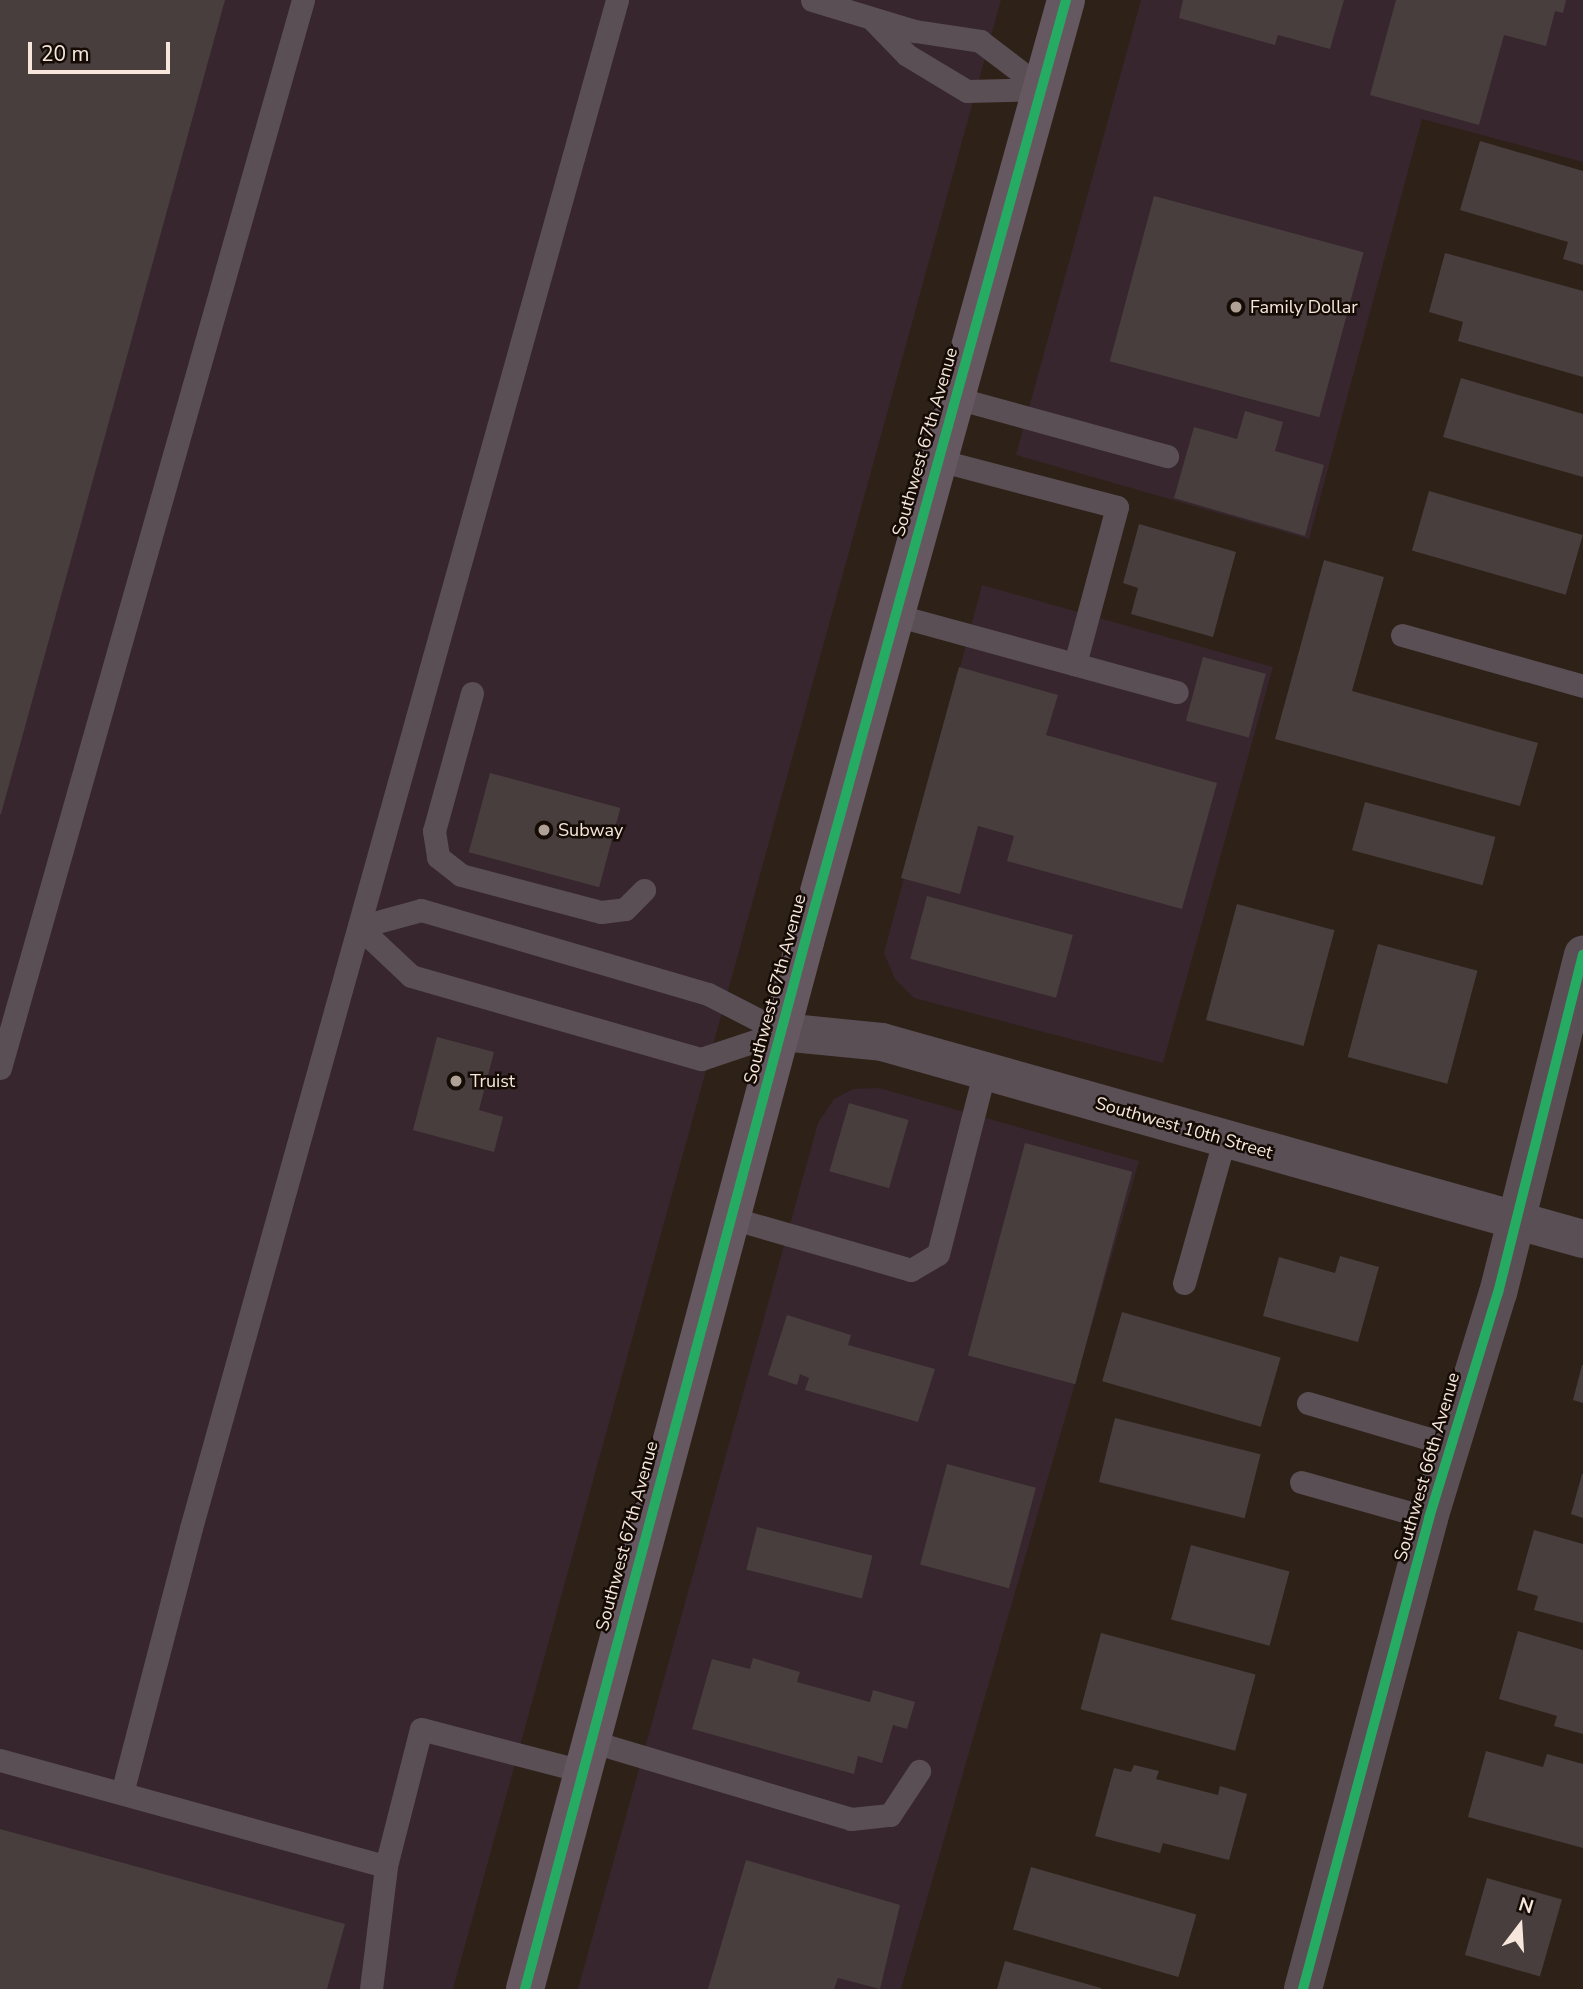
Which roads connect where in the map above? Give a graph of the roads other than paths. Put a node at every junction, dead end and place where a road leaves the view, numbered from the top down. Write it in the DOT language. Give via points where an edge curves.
graph roads {
  1 [pos="303,0"];
  2 [pos="617,0"];
  3 [pos="812,0"];
  4 [pos="1066,0"];
  5 [pos="873,20"];
  6 [pos="1043,89"];
  7 [pos="956,398"];
  8 [pos="1167,456"];
  9 [pos="938,460"];
  10 [pos="895,615"];
  11 [pos="1402,635"];
  12 [pos="1075,664"];
  13 [pos="1583,686"];
  14 [pos="1177,692"];
  15 [pos="472,693"];
  16 [pos="644,890"];
  17 [pos="359,927"];
  18 [pos="1583,955"];
  19 [pos="782,1032"];
  20 [pos="0,1068"];
  21 [pos="985,1070"];
  22 [pos="1224,1141"];
  23 [pos="731,1218"];
  24 [pos="1512,1220"];
  25 [pos="1583,1239"];
  26 [pos="1184,1283"];
  27 [pos="1308,1403"];
  28 [pos="1450,1445"];
  29 [pos="1301,1482"];
  30 [pos="1429,1518"];
  31 [pos="586,1756"];
  32 [pos="0,1760"];
  33 [pos="919,1770"];
  34 [pos="122,1794"];
  35 [pos="386,1866"];
  36 [pos="371,1989"];
  37 [pos="525,1989"];
  38 [pos="1303,1989"];
  1 -- 20 [label="lane"];
  2 -- 17 [label="lane"];
  3 -- 5 [label="lane"];
  4 -- 6 [label="main road, Southwest 67th Avenue"];
  5 -- 6 [label="lane" via="980,41"];
  5 -- 6 [label="lane" via="907,55 967,91"];
  6 -- 7 [label="main road, Southwest 67th Avenue"];
  7 -- 8 [label="lane"];
  7 -- 9 [label="main road, Southwest 67th Avenue"];
  9 -- 10 [label="main road, Southwest 67th Avenue"];
  9 -- 12 [label="lane" via="1117,507"];
  10 -- 12 [label="lane"];
  10 -- 19 [label="main road, Southwest 67th Avenue"];
  11 -- 13 [label="lane"];
  12 -- 14 [label="lane"];
  15 -- 16 [label="lane" via="434,831 439,857 461,875 601,912 625,909"];
  17 -- 19 [label="lane" via="421,910 708,994"];
  17 -- 19 [label="lane" via="411,976 701,1059"];
  17 -- 34 [label="lane"];
  18 -- 24 [label="street, Southwest 66th Avenue"];
  19 -- 21 [label="street, Southwest 10th Street" via="882,1042"];
  19 -- 23 [label="main road, Southwest 67th Avenue"];
  21 -- 22 [label="street, Southwest 10th Street"];
  21 -- 23 [label="lane" via="937,1254 911,1270"];
  22 -- 24 [label="street, Southwest 10th Street"];
  22 -- 26 [label="lane"];
  23 -- 31 [label="main road, Southwest 67th Avenue"];
  24 -- 25 [label="street, Southwest 10th Street"];
  24 -- 28 [label="street, Southwest 66th Avenue" via="1498,1293"];
  27 -- 28 [label="lane"];
  28 -- 30 [label="street, Southwest 66th Avenue"];
  29 -- 30 [label="lane"];
  30 -- 38 [label="street, Southwest 66th Avenue"];
  31 -- 33 [label="lane" via="850,1819 890,1815"];
  31 -- 35 [label="lane" via="421,1729"];
  31 -- 37 [label="main road, Southwest 67th Avenue"];
  32 -- 34 [label="lane"];
  34 -- 35 [label="lane"];
  35 -- 36 [label="lane"];
}
